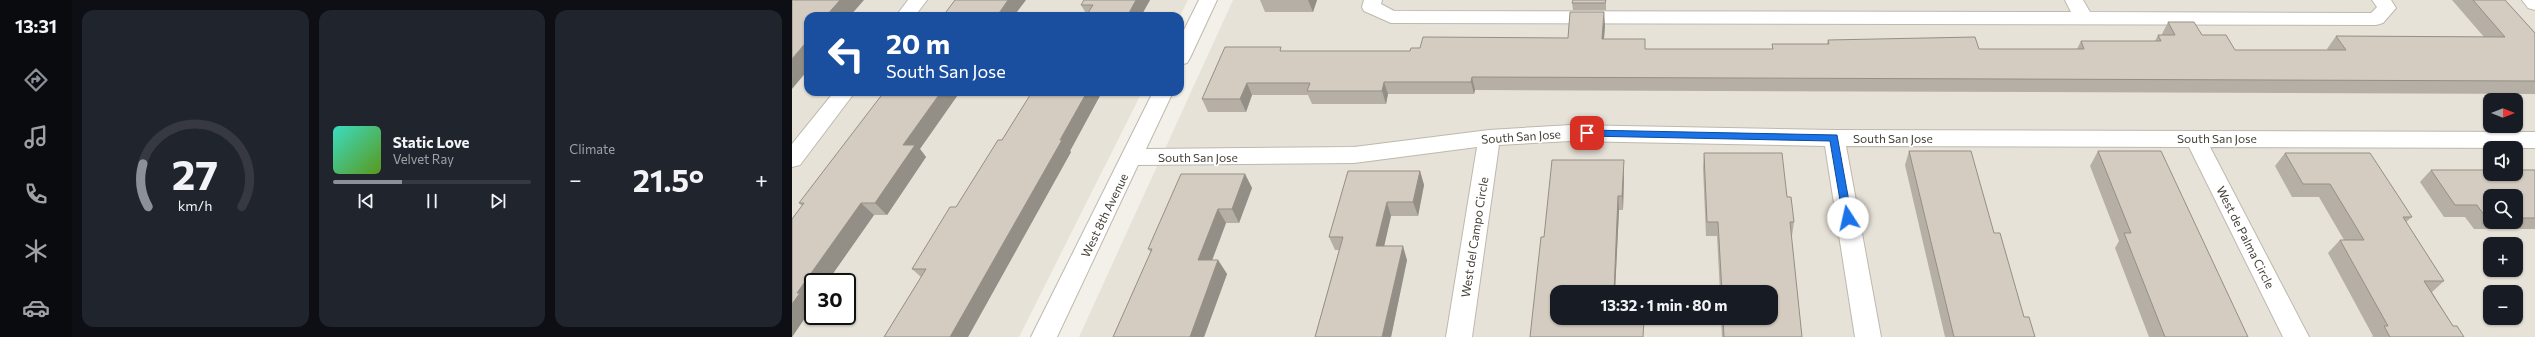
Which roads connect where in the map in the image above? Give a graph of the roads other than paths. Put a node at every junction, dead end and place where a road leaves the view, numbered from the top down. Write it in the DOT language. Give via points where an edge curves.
graph roads {
  1 [pos="918,0"];
  2 [pos="1208,0"];
  3 [pos="1373,0"];
  4 [pos="2074,0"];
  5 [pos="2381,0"];
  6 [pos="2531,0"];
  7 [pos="2535,4"];
  8 [pos="1721,9"];
  9 [pos="908,12"];
  10 [pos="2084,19"];
  11 [pos="1184,50"];
  12 [pos="842,96"];
  13 [pos="1161,96"];
  14 [pos="1489,138"];
  15 [pos="1834,138"];
  16 [pos="2195,138"];
  17 [pos="2535,140"];
  18 [pos="1132,157"];
  19 [pos="792,159"];
  20 [pos="1044,337"];
  21 [pos="1459,337"];
  22 [pos="1868,337"];
  23 [pos="2296,337"];
  1 -- 9 [label="street"];
  2 -- 11 [label="street"];
  3 -- 8 [label="street" via="1371,7 1391,17"];
  4 -- 10 [label="street"];
  5 -- 10 [label="street" via="2387,8 2376,19"];
  6 -- 7 [label="street"];
  8 -- 10 [label="street"];
  12 -- 19 [label="street"];
  13 -- 18 [label="street, West 8th Avenue"];
  14 -- 15 [label="street, South San Jose" via="1571,133"];
  14 -- 18 [label="street, South San Jose" via="1354,155"];
  14 -- 21 [label="street, West del Campo Circle"];
  15 -- 16 [label="street, South San Jose"];
  15 -- 22 [label="street"];
  16 -- 17 [label="street, South San Jose"];
  16 -- 23 [label="street, West de Palma Circle"];
  18 -- 20 [label="street, West 8th Avenue"];
}
